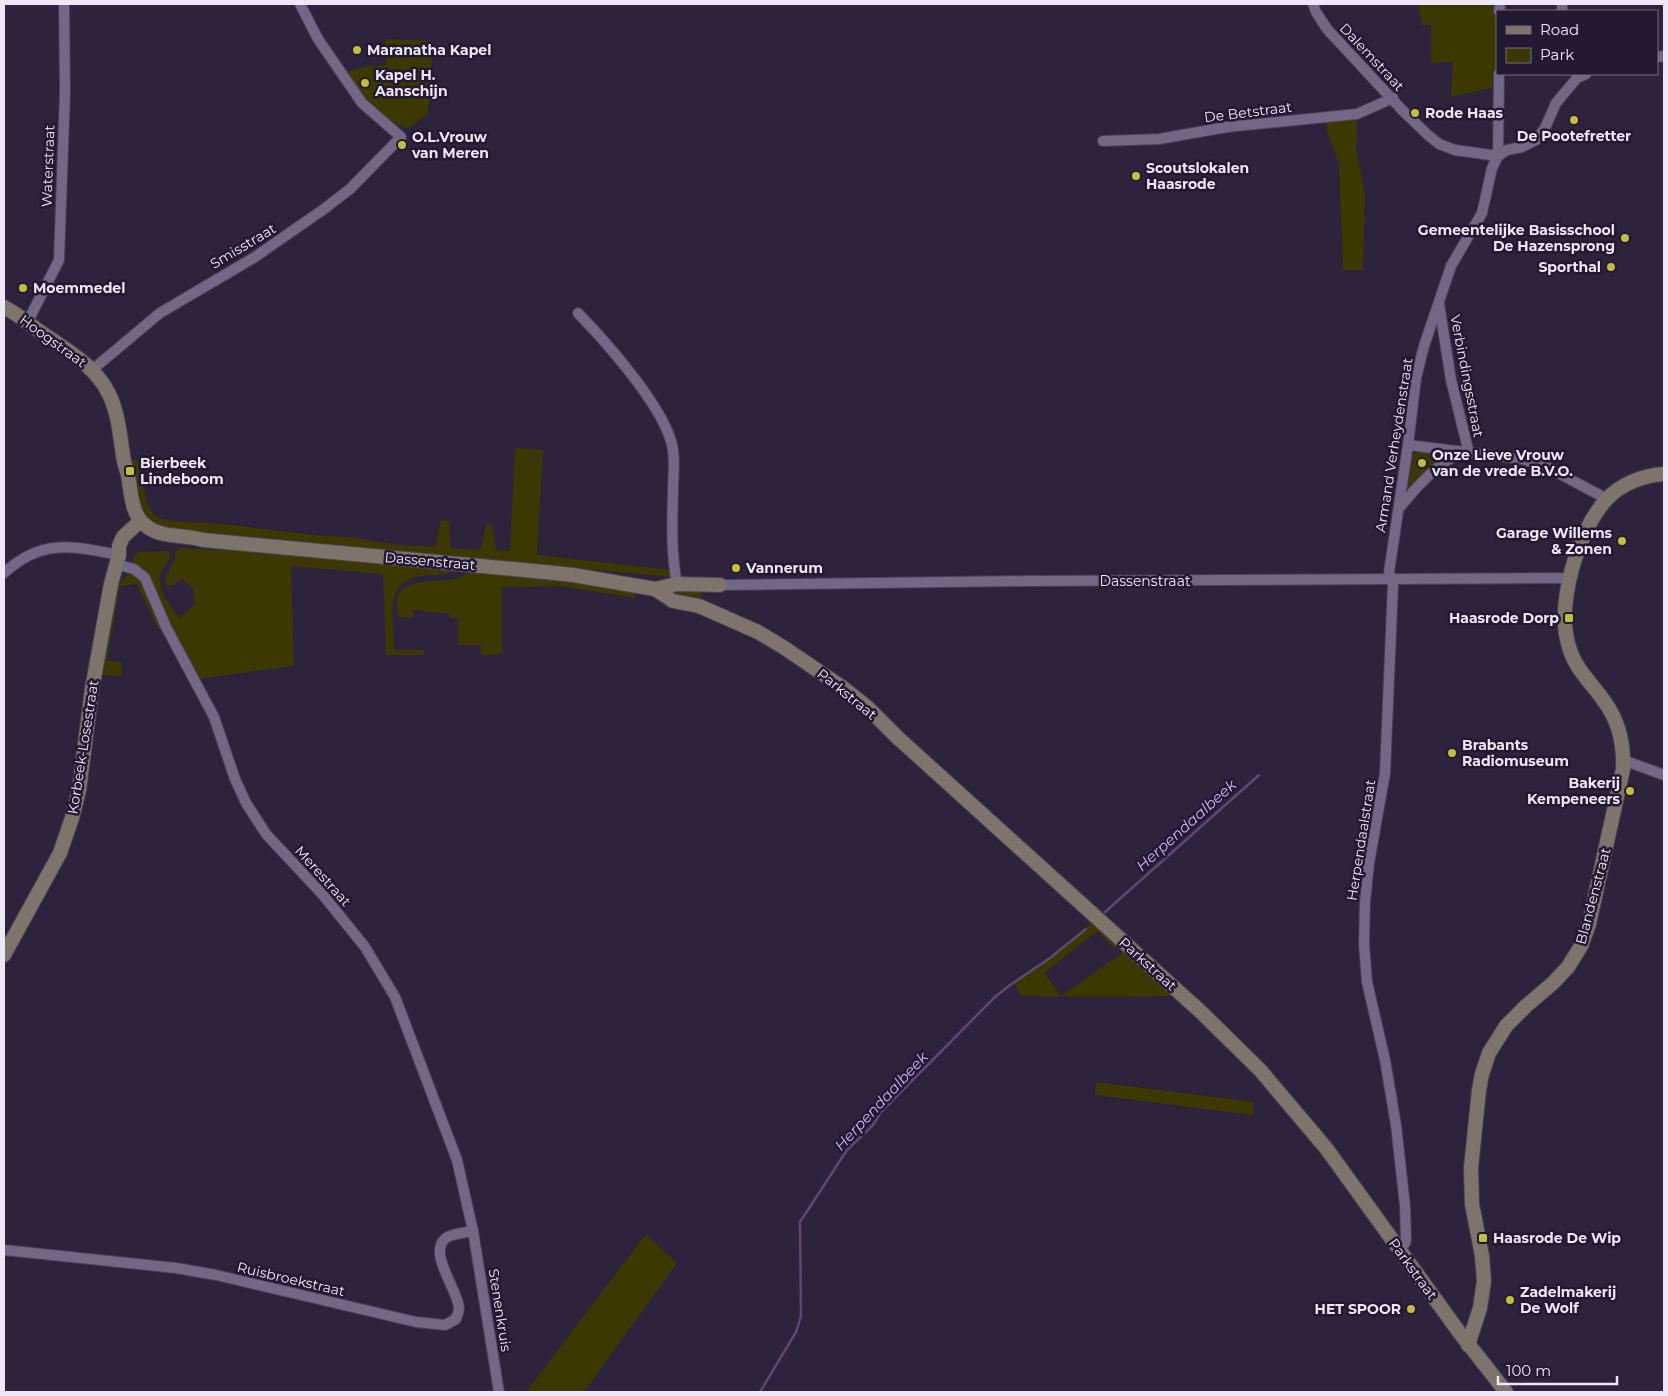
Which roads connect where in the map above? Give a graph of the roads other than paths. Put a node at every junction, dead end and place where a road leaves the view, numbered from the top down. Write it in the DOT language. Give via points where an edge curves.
graph roads {
  1 [pos="64,4"];
  2 [pos="300,4"];
  3 [pos="1313,4"];
  4 [pos="1499,75"];
  5 [pos="1580,75"];
  6 [pos="1393,98"];
  7 [pos="1103,141"];
  8 [pos="1498,156"];
  9 [pos="1439,304"];
  10 [pos="4,307"];
  11 [pos="578,313"];
  12 [pos="28,321"];
  13 [pos="92,370"];
  14 [pos="1408,445"];
  15 [pos="1466,452"];
  16 [pos="1664,474"];
  17 [pos="1607,499"];
  18 [pos="1399,508"];
  19 [pos="140,527"];
  20 [pos="118,560"];
  21 [pos="4,573"];
  22 [pos="1391,578"];
  23 [pos="1570,578"];
  24 [pos="720,585"];
  25 [pos="672,589"];
  26 [pos="704,597"];
  27 [pos="1623,760"];
  28 [pos="1664,775"];
  29 [pos="4,955"];
  30 [pos="473,1232"];
  31 [pos="4,1250"];
  32 [pos="1399,1250"];
  33 [pos="1468,1345"];
  34 [pos="499,1392"];
  35 [pos="1506,1392"];
  1 -- 12 [label="street, Waterstraat" via="59,260"];
  2 -- 13 [label="street, Smisstraat" via="318,39 362,103 401,137 350,189 324,209 255,257 160,313"];
  3 -- 6 [label="street, Dalemstraat" via="1327,28"];
  4 -- 8 [label="street, Armand Verheydenstraat"];
  5 -- 8 [label="street" via="1556,103 1536,140"];
  6 -- 7 [label="street, De Betstraat" via="1357,114 1227,127 1160,139"];
  6 -- 8 [label="street, Dalemstraat" via="1440,144 1455,150"];
  8 -- 9 [label="street, Armand Verheydenstraat" via="1492,168 1482,213 1451,266"];
  9 -- 14 [label="street, Armand Verheydenstraat" via="1416,378"];
  9 -- 15 [label="street, Verbindingsstraat"];
  10 -- 12 [label="street, Hoogstraat"];
  11 -- 25 [label="street" via="657,409 670,437 674,455"];
  12 -- 13 [label="street, Hoogstraat"];
  13 -- 19 [label="street, Hoogstraat" via="114,407"];
  14 -- 15 [label="street, Verbindingsstraat"];
  14 -- 18 [label="street, Armand Verheydenstraat"];
  15 -- 17 [label="street, Verbindingsstraat" via="1547,467"];
  15 -- 18 [label="street, Verbindingsstraat" via="1422,480"];
  16 -- 17 [label="street, Blandenstraat" via="1635,480"];
  17 -- 23 [label="street, Blandenstraat" via="1586,531"];
  18 -- 22 [label="street, Armand Verheydenstraat"];
  19 -- 20 [label="street" via="126,543"];
  19 -- 25 [label="street, Dassenstraat" via="203,540 573,575"];
  20 -- 21 [label="street, Merestraat" via="65,546 55,547 31,554"];
  20 -- 29 [label="street, Korbeek-Losestraat" via="92,688 79,790 72,818 60,853"];
  20 -- 30 [label="street, Merestraat" via="145,578 166,627 214,717 246,803 266,834 365,947 394,997 457,1160"];
  22 -- 23 [label="street, Dassenstraat"];
  22 -- 24 [label="street, Dassenstraat"];
  22 -- 32 [label="street, Herpendaalstraat" via="1385,773 1369,863 1364,944 1367,982 1391,1095 1403,1183 1406,1240"];
  23 -- 27 [label="street, Blandenstraat" via="1566,611 1568,644 1579,671 1614,717 1621,738"];
  24 -- 26 [label="street, Dassenstraat"];
  25 -- 26 [label="street"];
  25 -- 26 [label="street" via="673,601"];
  26 -- 32 [label="street, Parkstraat" via="716,614 778,644 867,707 1201,1012 1260,1070 1302,1119"];
  27 -- 28 [label="street"];
  27 -- 33 [label="street, Blandenstraat" via="1608,844 1581,946 1558,978 1506,1026 1489,1053 1482,1074 1471,1168 1472,1204 1484,1281 1480,1308"];
  30 -- 31 [label="street, Ruisbroekstraat" via="446,1238 441,1244 442,1262 459,1310 456,1319 445,1325 416,1322 176,1268"];
  30 -- 34 [label="street, Stenenkruis"];
  32 -- 33 [label="street, Parkstraat"];
  33 -- 35 [label="street, Parkstraat"];
}
